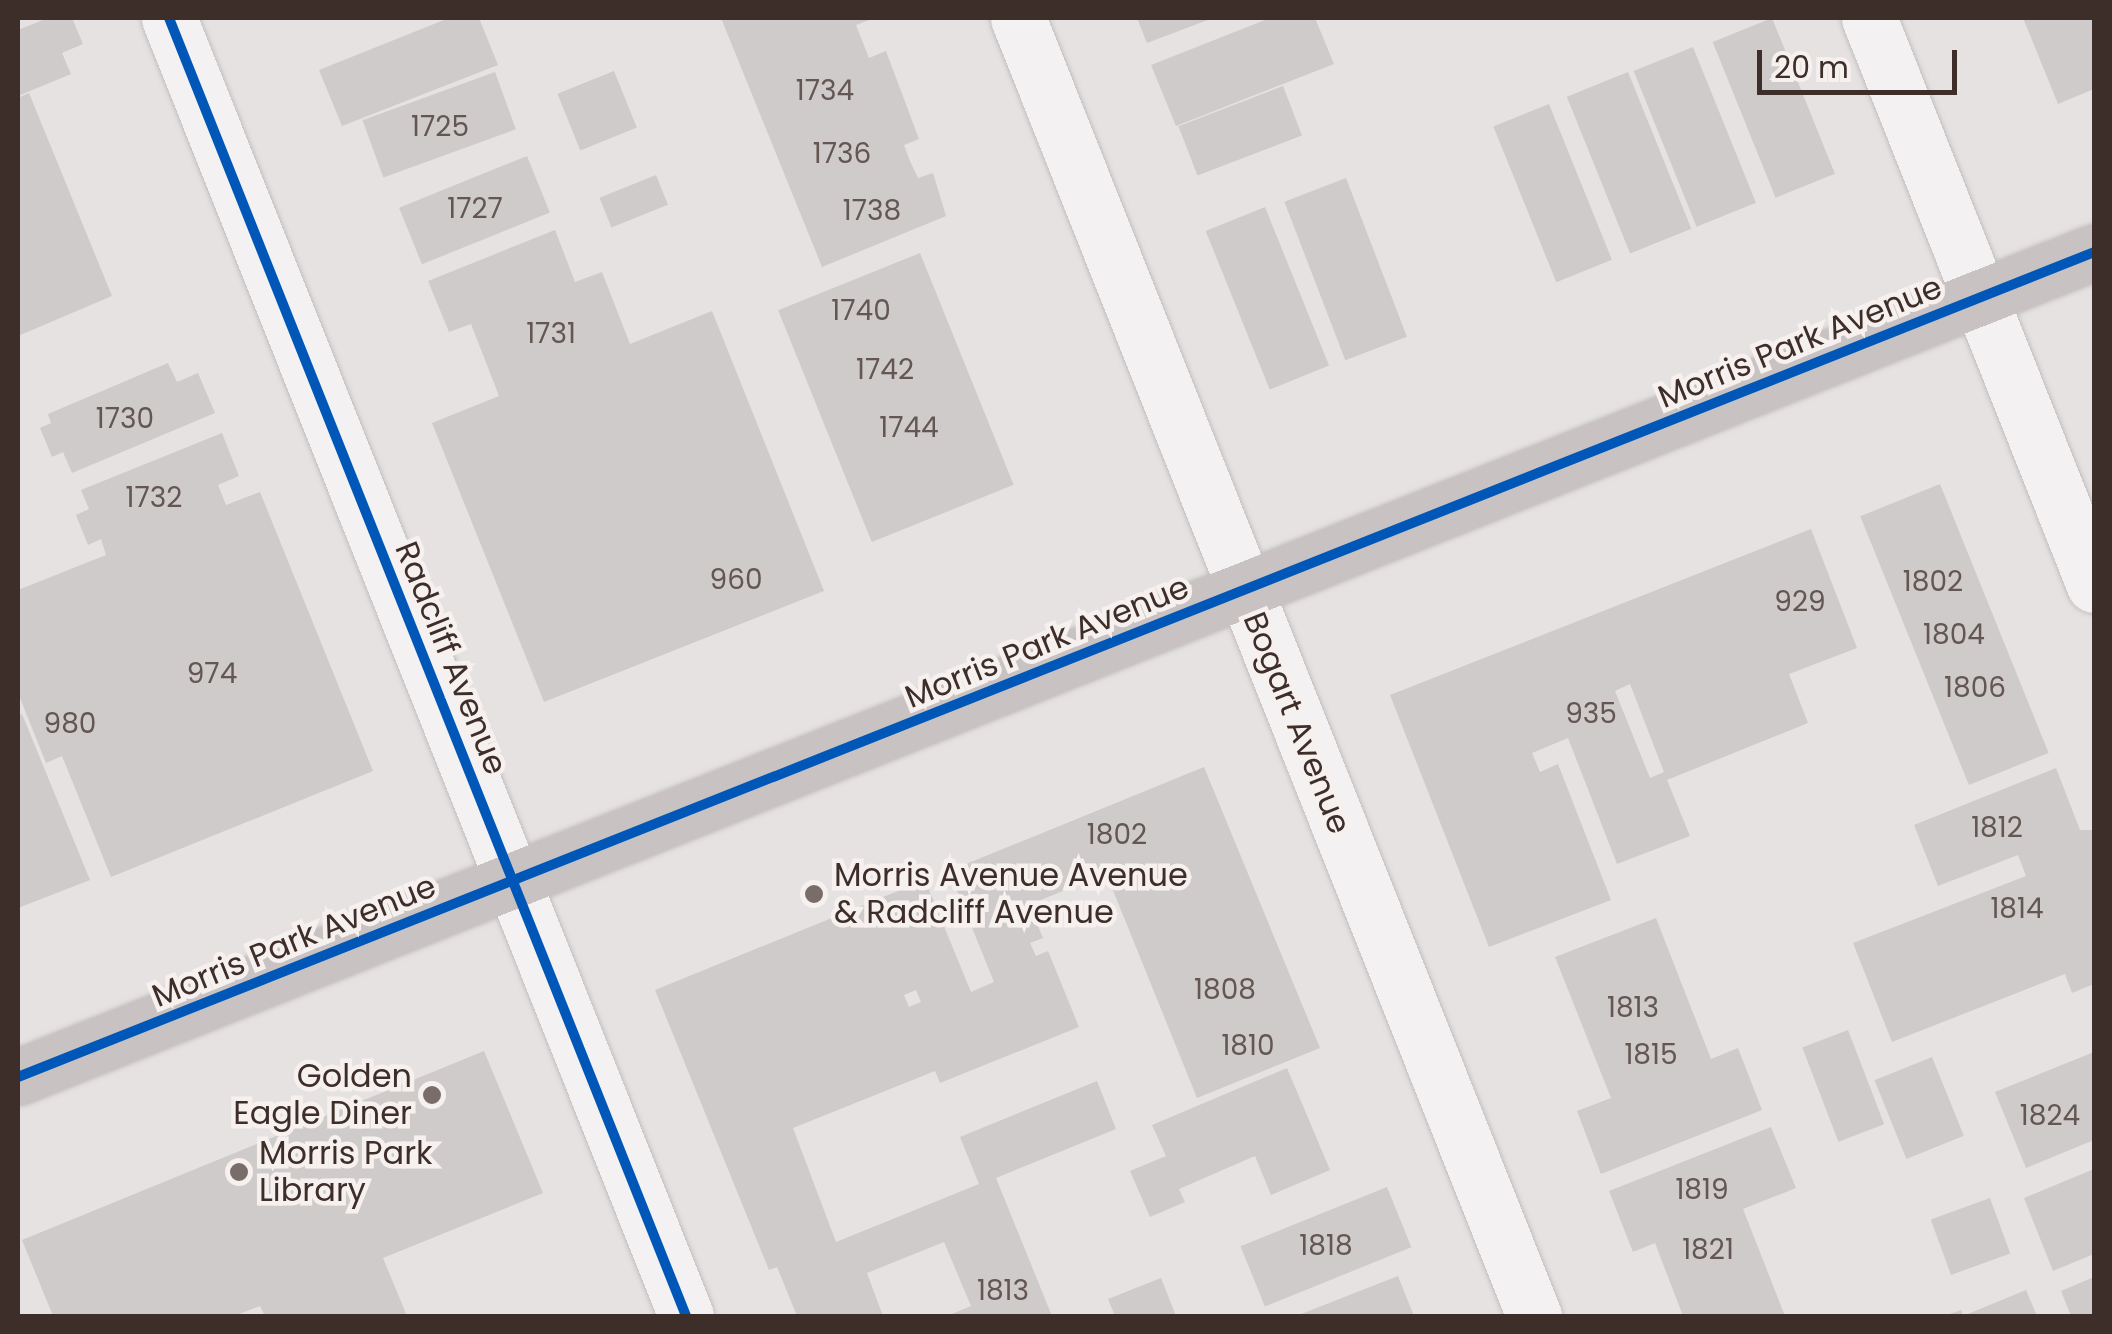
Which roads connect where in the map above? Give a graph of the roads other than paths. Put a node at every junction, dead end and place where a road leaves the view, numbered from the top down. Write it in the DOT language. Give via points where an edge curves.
graph roads {
  1 [pos="169,18"];
  2 [pos="1018,18"];
  3 [pos="1869,18"];
  4 [pos="2094,252"];
  5 [pos="1980,297"];
  6 [pos="2094,585"];
  7 [pos="1243,590"];
  8 [pos="513,881"];
  9 [pos="18,1077"];
  10 [pos="686,1316"];
  11 [pos="1534,1316"];
  1 -- 8 [label="street, Radcliff Avenue"];
  2 -- 7 [label="street, Bogart Avenue"];
  3 -- 5 [label="street"];
  4 -- 5 [label="main road, Morris Park Avenue"];
  5 -- 6 [label="street"];
  5 -- 7 [label="main road, Morris Park Avenue"];
  7 -- 8 [label="main road, Morris Park Avenue"];
  7 -- 11 [label="street, Bogart Avenue"];
  8 -- 9 [label="main road, Morris Park Avenue"];
  8 -- 10 [label="street, Radcliff Avenue"];
}
